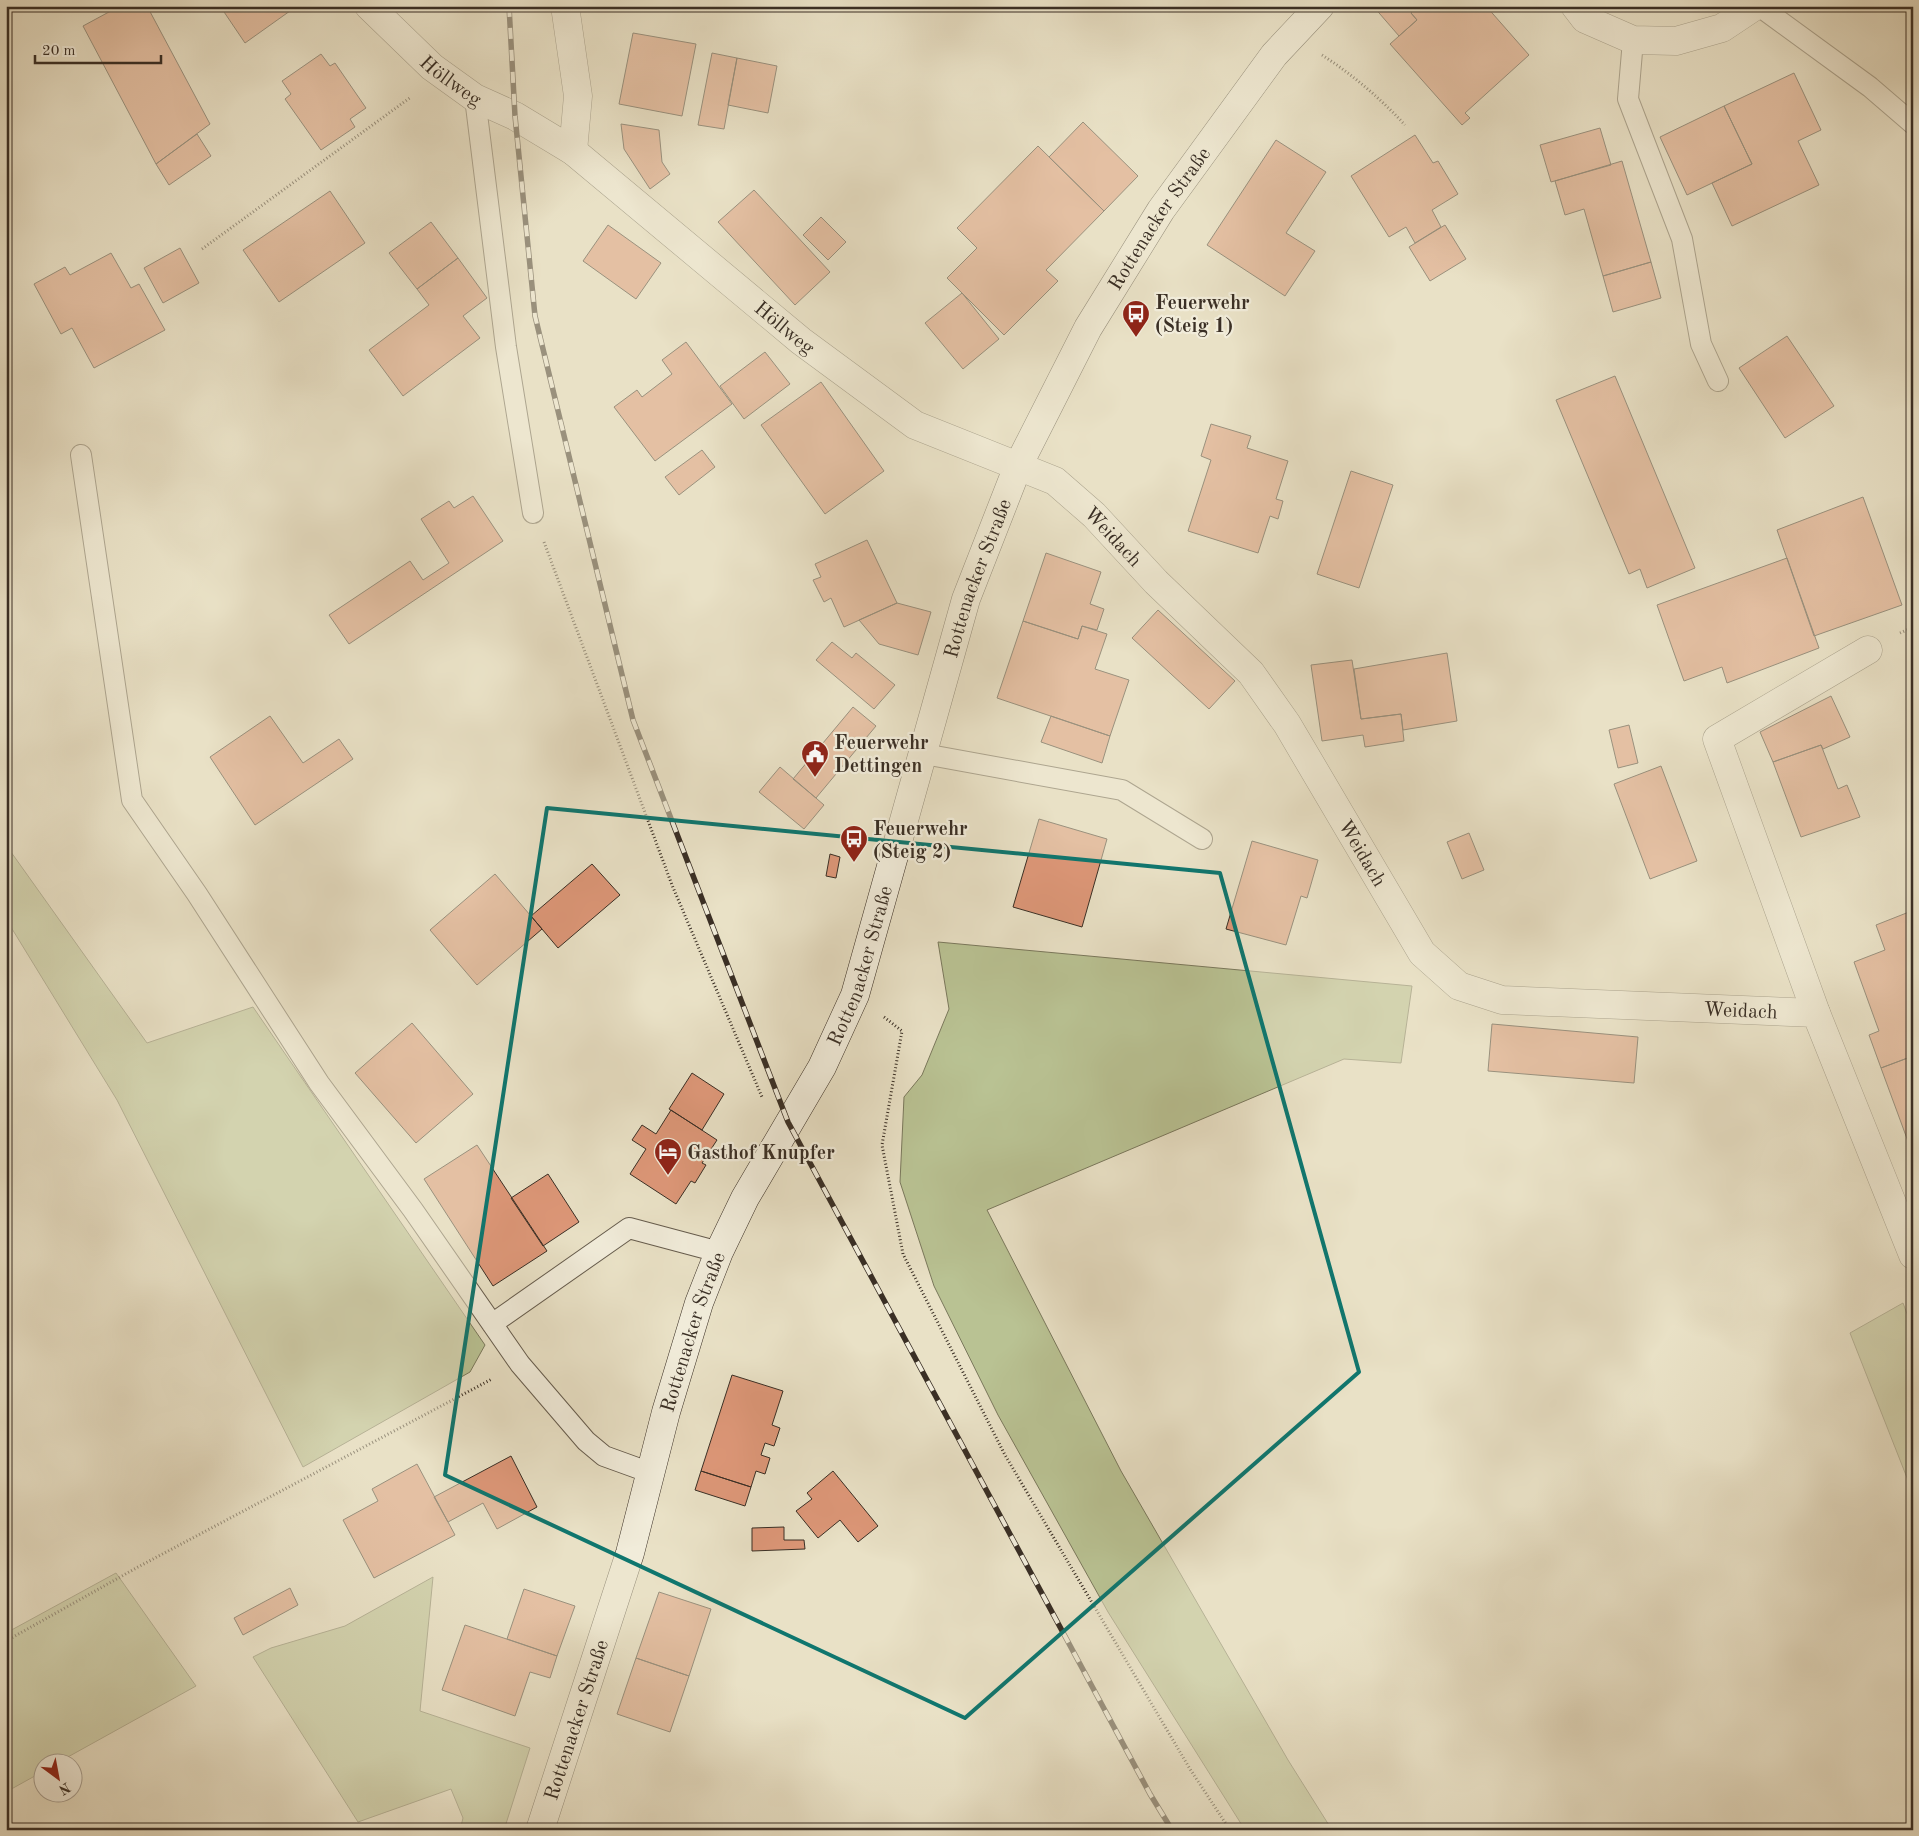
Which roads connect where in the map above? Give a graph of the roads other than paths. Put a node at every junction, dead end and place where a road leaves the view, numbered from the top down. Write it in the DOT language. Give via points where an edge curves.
graph roads {
  1 [pos="370,6"];
  2 [pos="565,6"];
  3 [pos="1320,6"];
  4 [pos="1575,6"];
  5 [pos="1755,6"];
  6 [pos="1759,6"];
  7 [pos="1633,40"];
  8 [pos="475,98"];
  9 [pos="1913,124"];
  10 [pos="573,151"];
  11 [pos="1718,381"];
  12 [pos="81,455"];
  13 [pos="1018,466"];
  14 [pos="533,513"];
  15 [pos="1868,650"];
  16 [pos="924,754"];
  17 [pos="1202,839"];
  18 [pos="1816,1013"];
  19 [pos="719,1252"];
  20 [pos="1913,1255"];
  21 [pos="492,1324"];
  22 [pos="651,1473"];
  23 [pos="540,1830"];
  1 -- 8 [label="street, Höllweg" via="442,74"];
  2 -- 10 [label="street" via="578,96"];
  3 -- 13 [label="street, Rottenacker Straße" via="1274,55 1161,210 1088,328"];
  4 -- 7 [label="street" via="1585,19"];
  5 -- 7 [label="street" via="1722,28 1676,41"];
  6 -- 9 [label="lane" via="1870,87"];
  7 -- 11 [label="lane" via="1628,99 1682,239 1701,344"];
  8 -- 10 [label="street, Höllweg" via="515,116"];
  8 -- 14 [label="lane" via="506,347"];
  10 -- 13 [label="street, Höllweg" via="801,341 915,425"];
  12 -- 21 [label="lane" via="132,800 319,1083"];
  13 -- 16 [label="street, Rottenacker Straße" via="966,599"];
  13 -- 18 [label="street, Weidach" via="1055,481 1094,515 1156,582 1251,673 1287,724 1422,953 1458,986 1502,1000"];
  15 -- 18 [label="street" via="1716,739"];
  16 -- 17 [label="lane" via="1122,790"];
  16 -- 19 [label="street, Rottenacker Straße" via="855,995 822,1067 745,1198"];
  18 -- 20 [label="street"];
  19 -- 21 [label="lane" via="629,1228"];
  19 -- 22 [label="street, Rottenacker Straße" via="698,1303"];
  21 -- 22 [label="lane" via="520,1364 586,1441 604,1456"];
  22 -- 23 [label="street, Rottenacker Straße" via="630,1553"];
}
